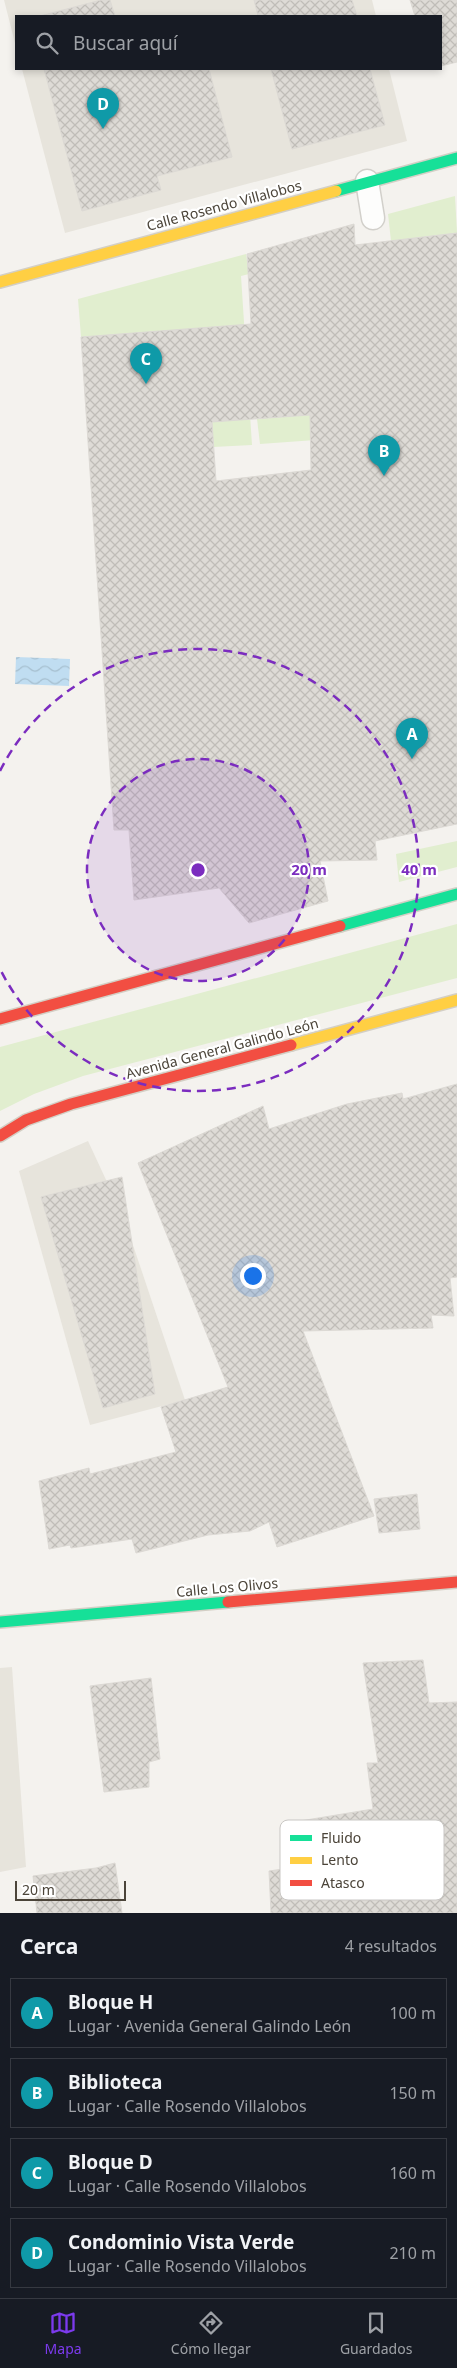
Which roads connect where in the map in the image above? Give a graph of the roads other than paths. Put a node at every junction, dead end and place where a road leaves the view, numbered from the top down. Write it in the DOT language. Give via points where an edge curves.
graph roads {
  1 [pos="457,158"];
  2 [pos="367,182"];
  3 [pos="373,218"];
  4 [pos="0,282"];
  5 [pos="457,894"];
  6 [pos="457,1000"];
  7 [pos="0,1019"];
  8 [pos="0,1136"];
  9 [pos="457,1582"];
  10 [pos="0,1622"];
  1 -- 2 [label="main road, Calle Rosendo Villalobos"];
  2 -- 3 [label="lane"];
  2 -- 4 [label="main road, Calle Rosendo Villalobos"];
  5 -- 7 [label="main road"];
  6 -- 8 [label="main road, Avenida General Galindo León" via="71,1104 26,1120"];
  9 -- 10 [label="main road, Calle Los Olivos"];
}
